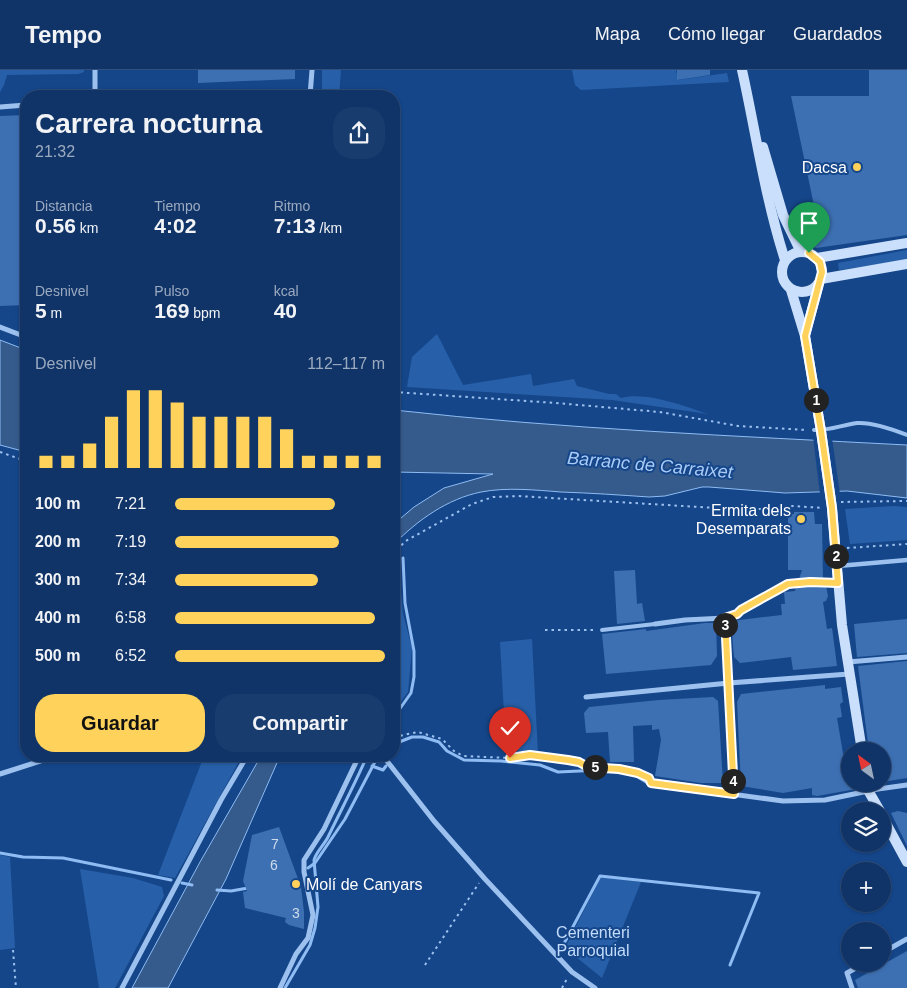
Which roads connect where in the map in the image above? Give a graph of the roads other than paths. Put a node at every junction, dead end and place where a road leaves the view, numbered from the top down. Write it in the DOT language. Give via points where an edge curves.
graph roads {
  1 [pos="95,70"];
  2 [pos="312,70"];
  3 [pos="742,70"];
  4 [pos="95,90"];
  5 [pos="310,90"];
  6 [pos="0,106"];
  7 [pos="20,106"];
  8 [pos="755,125"];
  9 [pos="907,243"];
  10 [pos="801,252"];
  11 [pos="817,258"];
  12 [pos="785,260"];
  13 [pos="907,264"];
  14 [pos="820,282"];
  15 [pos="791,290"];
  16 [pos="0,326"];
  17 [pos="20,334"];
  18 [pos="805,336"];
  19 [pos="819,432"];
  20 [pos="907,435"];
  21 [pos="907,560"];
  22 [pos="837,566"];
  23 [pos="838,583"];
  24 [pos="725,618"];
  25 [pos="655,624"];
  26 [pos="602,630"];
  27 [pos="907,657"];
  28 [pos="848,662"];
  29 [pos="849,674"];
  30 [pos="729,683"];
  31 [pos="586,697"];
  32 [pos="860,742"];
  33 [pos="37,762"];
  34 [pos="243,762"];
  35 [pos="355,762"];
  36 [pos="389,762"];
  37 [pos="0,774"];
  38 [pos="651,783"];
  39 [pos="907,785"];
  40 [pos="891,787"];
  41 [pos="854,792"];
  42 [pos="734,794"];
  43 [pos="891,833"];
  44 [pos="907,862"];
  45 [pos="907,939"];
  46 [pos="891,948"];
  47 [pos="849,972"];
  48 [pos="122,988"];
  49 [pos="280,988"];
  50 [pos="595,988"];
  51 [pos="852,988"];
  1 -- 4 [label="street"];
  2 -- 5 [label="street"];
  3 -- 8 [label="main road"];
  6 -- 7 [label="street"];
  8 -- 10 [label="main road" via="783,215"];
  8 -- 12 [label="main road" via="767,194"];
  9 -- 11 [label="main road"];
  10 -- 11 [label="main road"];
  10 -- 12 [label="main road"];
  11 -- 14 [label="main road" via="821,265"];
  12 -- 15 [label="main road" via="781,274"];
  13 -- 14 [label="main road"];
  14 -- 15 [label="main road" via="806,292"];
  14 -- 18 [label="main road"];
  15 -- 18 [label="main road"];
  16 -- 17 [label="street"];
  18 -- 19 [label="main road"];
  19 -- 20 [label="lane" via="859,423 886,427"];
  19 -- 22 [label="main road" via="831,502"];
  21 -- 22 [label="street"];
  22 -- 23 [label="main road"];
  23 -- 24 [label="lane" via="788,584"];
  23 -- 28 [label="main road"];
  24 -- 25 [label="street"];
  24 -- 30 [label="street"];
  25 -- 26 [label="lane"];
  27 -- 28 [label="street"];
  28 -- 29 [label="main road"];
  29 -- 30 [label="street"];
  29 -- 32 [label="main road"];
  30 -- 31 [label="street"];
  30 -- 42 [label="street"];
  33 -- 37 [label="street"];
  34 -- 48 [label="street"];
  35 -- 49 [label="street" via="324,829 304,860 313,915 308,938 296,954"];
  36 -- 50 [label="street" via="485,879 572,972"];
  38 -- 42 [label="street"];
  39 -- 40 [label="street"];
  41 -- 42 [label="street" via="825,800 783,801"];
  43 -- 44 [label="main road"];
  45 -- 46 [label="street"];
  47 -- 51 [label="street"];
}
